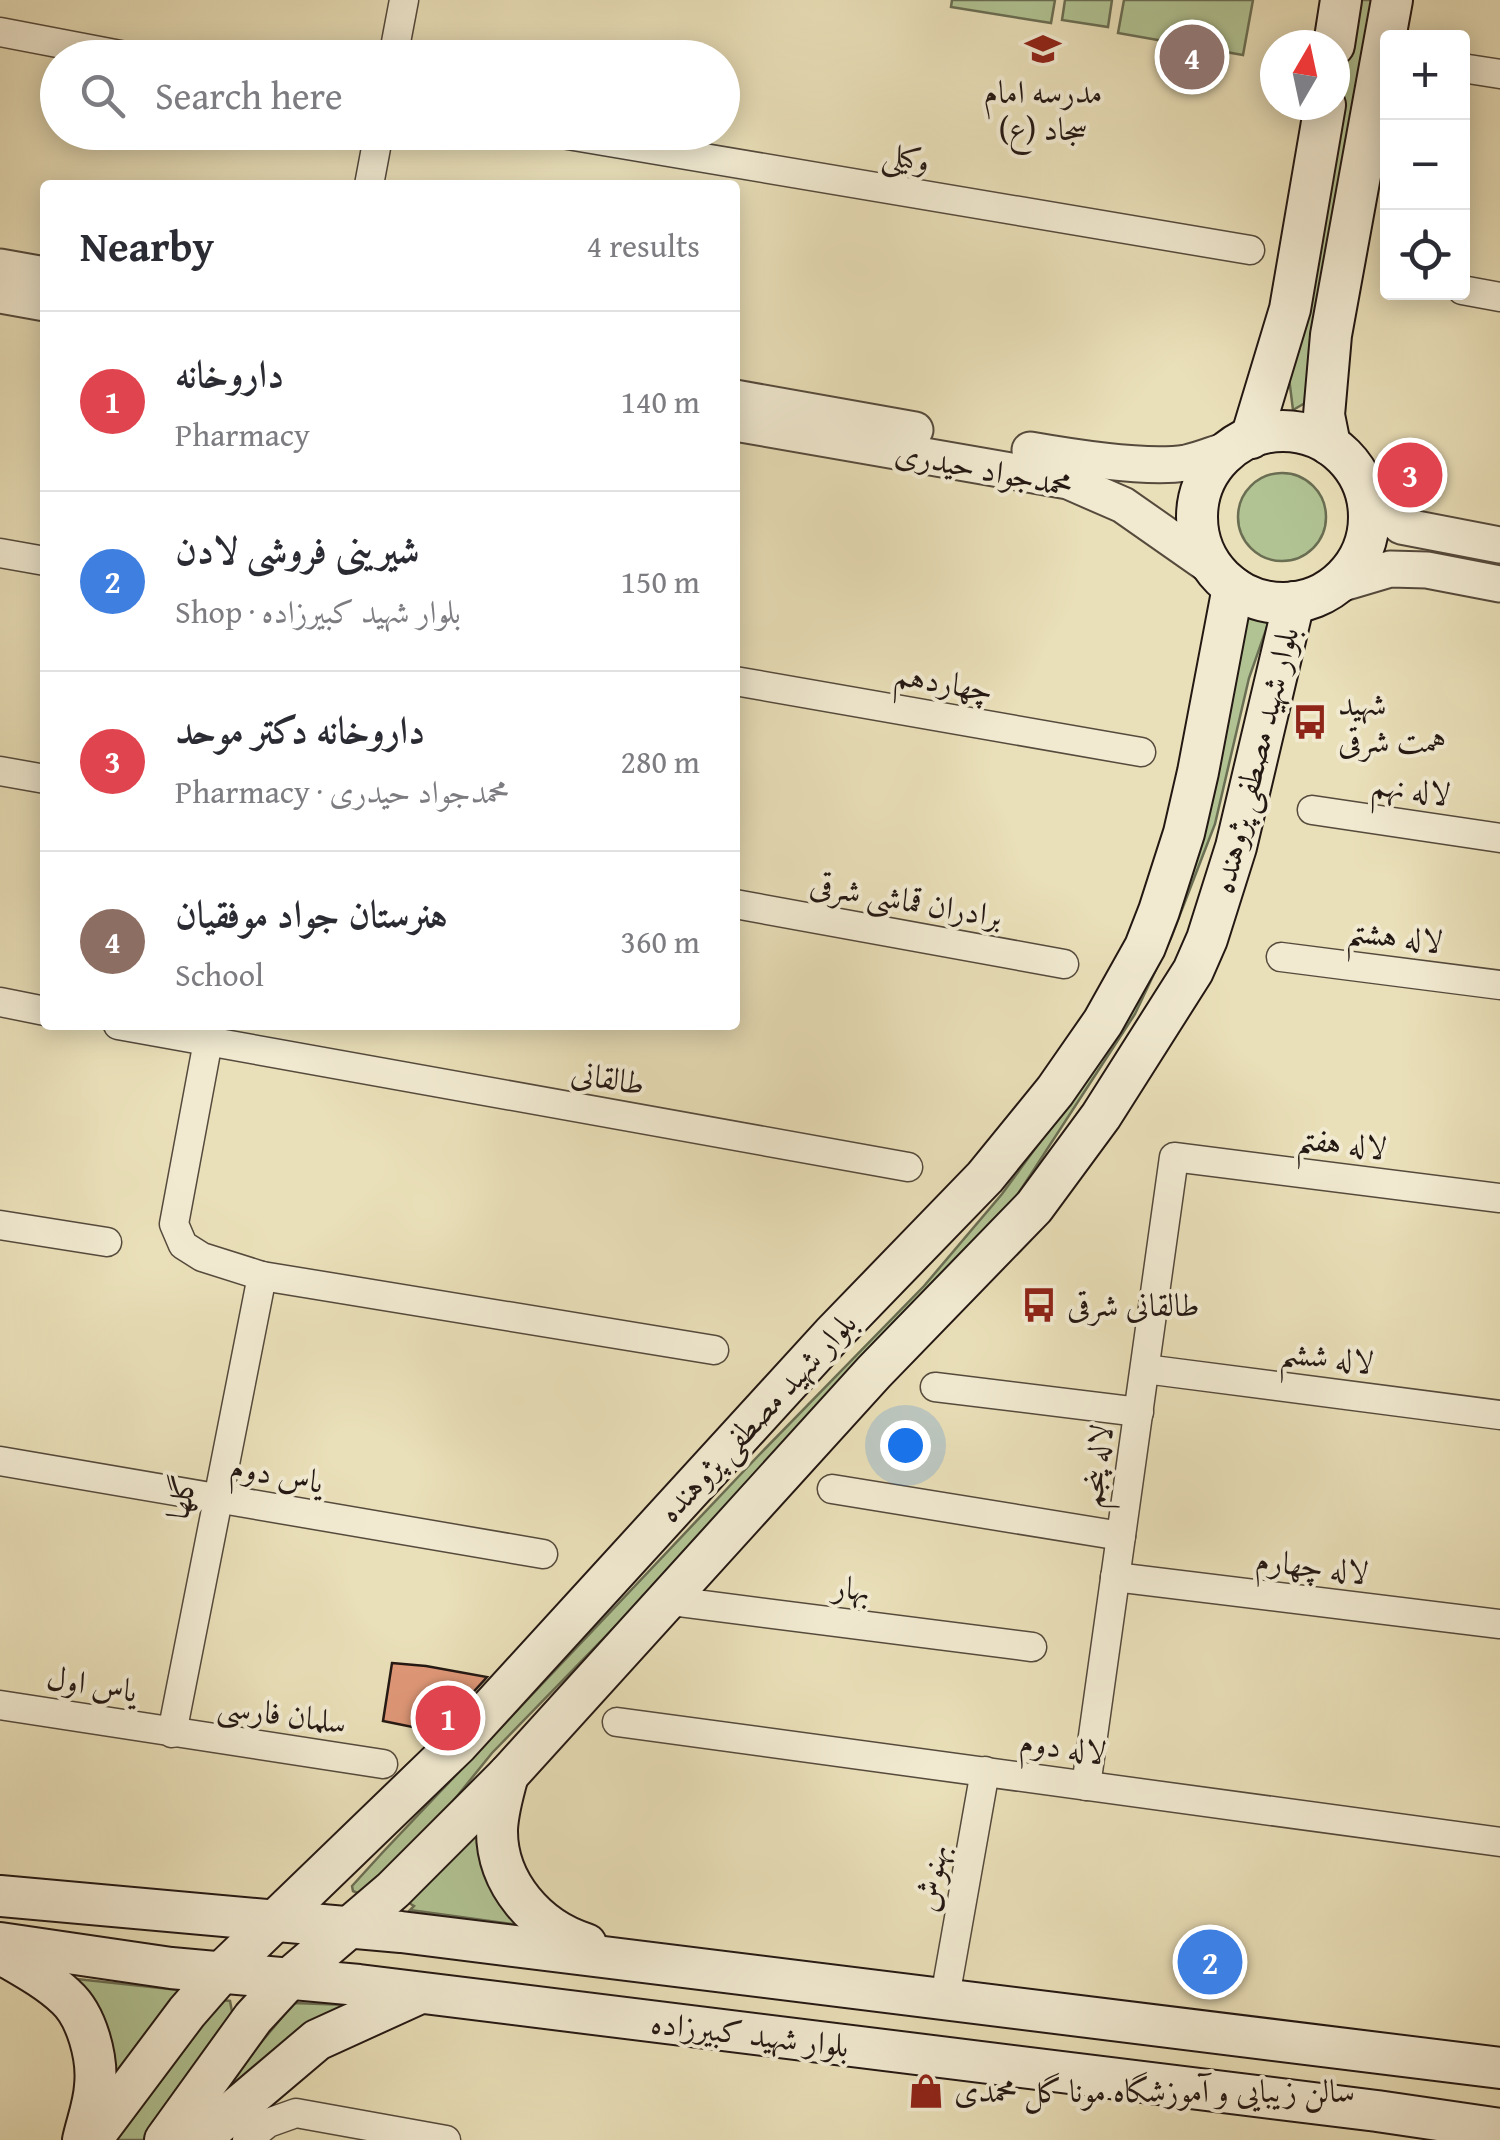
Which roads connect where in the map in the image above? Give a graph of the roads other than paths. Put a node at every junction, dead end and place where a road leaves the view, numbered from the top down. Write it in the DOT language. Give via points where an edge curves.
graph roads {
  1 [pos="404,0"];
  2 [pos="1341,0"];
  3 [pos="1392,0"];
  4 [pos="1336,30"];
  5 [pos="0,32"];
  6 [pos="42,40"];
  7 [pos="396,40"];
  8 [pos="1470,69"];
  9 [pos="1500,74"];
  10 [pos="1322,120"];
  11 [pos="376,150"];
  12 [pos="657,150"];
  13 [pos="370,180"];
  14 [pos="1250,250"];
  15 [pos="0,267"];
  16 [pos="40,274"];
  17 [pos="1470,291"];
  18 [pos="0,295"];
  19 [pos="1500,297"];
  20 [pos="40,302"];
  21 [pos="740,399"];
  22 [pos="740,424"];
  23 [pos="1241,443"];
  24 [pos="1330,444"];
  25 [pos="1366,492"];
  26 [pos="1500,546"];
  27 [pos="0,553"];
  28 [pos="40,560"];
  29 [pos="1223,577"];
  30 [pos="1500,584"];
  31 [pos="1336,585"];
  32 [pos="1294,602"];
  33 [pos="740,682"];
  34 [pos="1141,752"];
  35 [pos="0,771"];
  36 [pos="40,778"];
  37 [pos="1312,810"];
  38 [pos="1500,838"];
  39 [pos="740,905"];
  40 [pos="1281,957"];
  41 [pos="1064,964"];
  42 [pos="1500,985"];
  43 [pos="0,1002"];
  44 [pos="40,1010"];
  45 [pos="169,1030"];
  46 [pos="209,1034"];
  47 [pos="1174,1157"];
  48 [pos="908,1166"];
  49 [pos="1500,1198"];
  50 [pos="0,1224"];
  51 [pos="107,1242"];
  52 [pos="262,1276"];
  53 [pos="714,1350"];
  54 [pos="1145,1369"];
  55 [pos="935,1387"];
  56 [pos="1138,1412"];
  57 [pos="1500,1415"];
  58 [pos="0,1461"];
  59 [pos="832,1488"];
  60 [pos="216,1499"];
  61 [pos="1121,1536"];
  62 [pos="543,1554"];
  63 [pos="1115,1577"];
  64 [pos="664,1600"];
  65 [pos="1500,1624"];
  66 [pos="1032,1646"];
  67 [pos="0,1705"];
  68 [pos="617,1722"];
  69 [pos="172,1733"];
  70 [pos="383,1764"];
  71 [pos="986,1772"];
  72 [pos="508,1776"];
  73 [pos="1086,1786"];
  74 [pos="1500,1842"];
  75 [pos="0,1896"];
  76 [pos="274,1922"];
  77 [pos="350,1928"];
  78 [pos="0,1943"];
  79 [pos="0,1953"];
  80 [pos="633,1959"];
  81 [pos="221,1973"];
  82 [pos="290,1978"];
  83 [pos="420,1994"];
  84 [pos="946,1997"];
  85 [pos="1500,2068"];
  86 [pos="1377,2110"];
  87 [pos="1500,2128"];
  88 [pos="82,2140"];
  89 [pos="91,2140"];
  90 [pos="165,2140"];
  91 [pos="199,2140"];
  92 [pos="247,2140"];
  93 [pos="446,2140"];
  94 [pos="1423,2140"];
  1 -- 7 [label="street"];
  2 -- 4 [label="main road"];
  3 -- 24 [label="main road" via="1331,335 1324,414"];
  5 -- 6 [label="street"];
  8 -- 9 [label="street"];
  10 -- 23 [label="main road" via="1290,309"];
  11 -- 13 [label="street"];
  12 -- 14 [label="street, وکیلی"];
  15 -- 16 [label="street"];
  17 -- 19 [label="street"];
  18 -- 20 [label="street"];
  21 -- 23 [label="street, محمدجواد حیدری" via="1068,457 1186,463"];
  22 -- 29 [label="street, محمدجواد حیدری" via="1068,481 1123,505"];
  23 -- 24 [label="main road" via="1291,432"];
  23 -- 29 [label="main road" via="1215,465 1197,516 1201,543"];
  24 -- 25 [label="main road"];
  25 -- 26 [label="street" via="1401,526"];
  25 -- 31 [label="main road" via="1366,543"];
  27 -- 28 [label="street"];
  29 -- 32 [label="main road" via="1272,602"];
  29 -- 76 [label="main road, بلوار شهید مصطفی پژوهنده" via="1184,832 1145,947 1103,1022 985,1177 458,1744"];
  30 -- 31 [label="street" via="1390,569"];
  31 -- 32 [label="main road"];
  32 -- 64 [label="main road, بلوار شهید مصطفی پژوهنده" via="1236,847 1193,971 1034,1207"];
  33 -- 34 [label="street, چهاردهم"];
  35 -- 36 [label="street"];
  37 -- 38 [label="street, لاله نهم"];
  39 -- 41 [label="street, برادران قماشی شرقی"];
  40 -- 42 [label="street, لاله هشتم"];
  43 -- 44 [label="street"];
  45 -- 46 [label="street, طالقانی"];
  46 -- 48 [label="street, طالقانی"];
  46 -- 52 [label="street" via="174,1224 183,1244 202,1257"];
  47 -- 49 [label="street, لاله هفتم"];
  47 -- 54 [label="street, لاله پنجم"];
  50 -- 51 [label="street"];
  52 -- 53 [label="street"];
  52 -- 60 [label="street, گلها"];
  54 -- 56 [label="street, لاله پنجم"];
  54 -- 57 [label="street, لاله ششم"];
  55 -- 56 [label="street"];
  56 -- 61 [label="street, لاله پنجم"];
  58 -- 60 [label="street, یاس دوم"];
  59 -- 61 [label="street"];
  60 -- 62 [label="street, یاس دوم"];
  60 -- 69 [label="street, گلها"];
  61 -- 63 [label="street, لاله پنجم"];
  63 -- 65 [label="street, لاله چهارم"];
  63 -- 73 [label="street, لاله پنجم"];
  64 -- 66 [label="street, بهار"];
  64 -- 72 [label="main road, بلوار شهید مصطفی پژوهنده"];
  67 -- 69 [label="street, یاس اول"];
  68 -- 71 [label="street, لاله دوم"];
  69 -- 70 [label="street, سلمان فارسی"];
  71 -- 73 [label="street, لاله دوم"];
  71 -- 84 [label="street, بهنوش"];
  72 -- 77 [label="main road, بلوار شهید مصطفی پژوهنده"];
  72 -- 80 [label="main road" via="497,1833 515,1892 540,1922"];
  73 -- 74 [label="street, لاله دوم"];
  75 -- 76 [label="main road, بلوار شهید کبیرزاده"];
  76 -- 77 [label="main road, بلوار شهید کبیرزاده"];
  76 -- 81 [label="main road, بلوار شهید مصطفی پژوهنده"];
  77 -- 80 [label="main road, بلوار شهید کبیرزاده"];
  77 -- 82 [label="main road, بلوار شهید مصطفی پژوهنده"];
  78 -- 81 [label="main road, بلوار شهید کبیرزاده"];
  79 -- 88 [label="main road" via="69,1999 80,2019 96,2066"];
  80 -- 84 [label="main road, بلوار شهید کبیرزاده"];
  81 -- 82 [label="main road, بلوار شهید کبیرزاده"];
  81 -- 89 [label="main road, بلوار شهید مصطفی پژوهنده"];
  82 -- 83 [label="main road, بلوار شهید کبیرزاده"];
  82 -- 90 [label="main road, بلوار شهید مصطفی پژوهنده"];
  83 -- 86 [label="main road, بلوار شهید کبیرزاده"];
  83 -- 91 [label="main road" via="317,2040"];
  84 -- 85 [label="main road, بلوار شهید کبیرزاده"];
  86 -- 87 [label="main road, بلوار شهید کبیرزاده"];
  86 -- 94 [label="street"];
  92 -- 93 [label="street" via="296,2113"];
}
